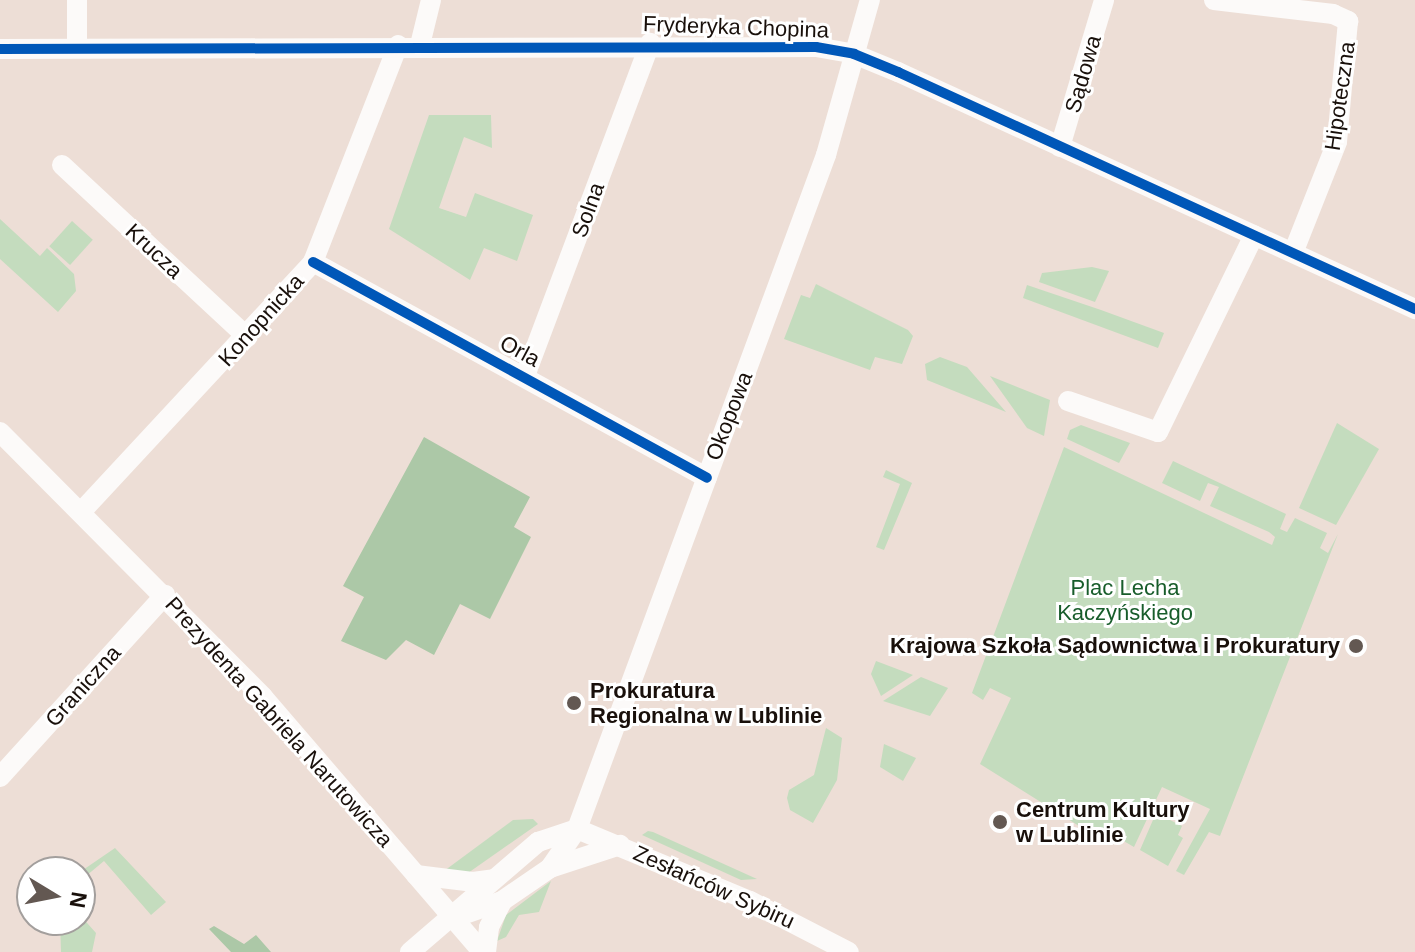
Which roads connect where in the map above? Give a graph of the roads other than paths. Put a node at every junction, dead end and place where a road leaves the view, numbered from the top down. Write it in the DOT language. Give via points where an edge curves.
graph roads {
  1 [pos="77,0"];
  2 [pos="431,0"];
  3 [pos="870,0"];
  4 [pos="1104,0"];
  5 [pos="1214,0"];
  6 [pos="650,43"];
  7 [pos="398,45"];
  8 [pos="420,45"];
  9 [pos="77,47"];
  10 [pos="0,49"];
  11 [pos="854,54"];
  12 [pos="1060,147"];
  13 [pos="62,165"];
  14 [pos="1254,235"];
  15 [pos="1293,253"];
  16 [pos="313,262"];
  17 [pos="1415,309"];
  18 [pos="247,337"];
  19 [pos="525,376"];
  20 [pos="1068,401"];
  21 [pos="0,432"];
  22 [pos="707,478"];
  23 [pos="81,512"];
  24 [pos="165,595"];
  25 [pos="0,777"];
  26 [pos="577,829"];
  27 [pos="620,845"];
  28 [pos="550,868"];
  29 [pos="416,875"];
  30 [pos="494,879"];
  31 [pos="502,901"];
  32 [pos="453,918"];
  33 [pos="410,952"];
  34 [pos="484,952"];
  35 [pos="849,952"];
  1 -- 9 [label="street"];
  2 -- 8 [label="street"];
  3 -- 11 [label="street, Okopowa"];
  4 -- 12 [label="street, Sądowa"];
  5 -- 15 [label="street, Hipoteczna" via="1333,14 1348,21 1337,142"];
  6 -- 8 [label="street, Fryderyka Chopina"];
  6 -- 11 [label="street, Fryderyka Chopina" via="779,44"];
  6 -- 19 [label="street, Solna"];
  7 -- 8 [label="street, Fryderyka Chopina"];
  7 -- 9 [label="street, Fryderyka Chopina"];
  7 -- 16 [label="street, Konopnicka"];
  9 -- 10 [label="street, Fryderyka Chopina"];
  11 -- 12 [label="street, Fryderyka Chopina"];
  11 -- 22 [label="street, Okopowa" via="826,155"];
  12 -- 14 [label="street, Fryderyka Chopina"];
  13 -- 18 [label="street, Krucza"];
  14 -- 15 [label="street, Fryderyka Chopina"];
  14 -- 20 [label="street" via="1158,432"];
  15 -- 17 [label="street, Fryderyka Chopina"];
  16 -- 18 [label="street, Konopnicka"];
  16 -- 19 [label="street, Orla"];
  18 -- 23 [label="street, Konopnicka"];
  19 -- 22 [label="street, Orla"];
  21 -- 23 [label="street, Prezydenta Gabriela Narutowicza"];
  22 -- 26 [label="street, Okopowa"];
  23 -- 24 [label="street, Prezydenta Gabriela Narutowicza"];
  24 -- 25 [label="street, Graniczna"];
  24 -- 29 [label="street, Prezydenta Gabriela Narutowicza" via="263,697"];
  26 -- 27 [label="street, Zesłańców Sybiru"];
  26 -- 28 [label="street, Okopowa"];
  26 -- 30 [label="street" via="538,842"];
  27 -- 28 [label="street, Zesłańców Sybiru"];
  27 -- 35 [label="street, Zesłańców Sybiru" via="750,901"];
  28 -- 31 [label="street, Okopowa"];
  29 -- 30 [label="street" via="473,882"];
  29 -- 32 [label="street, Prezydenta Gabriela Narutowicza"];
  30 -- 32 [label="street"];
  31 -- 32 [label="street, Okopowa"];
  31 -- 34 [label="street"];
  32 -- 33 [label="street"];
  32 -- 34 [label="street, Prezydenta Gabriela Narutowicza"];
}
